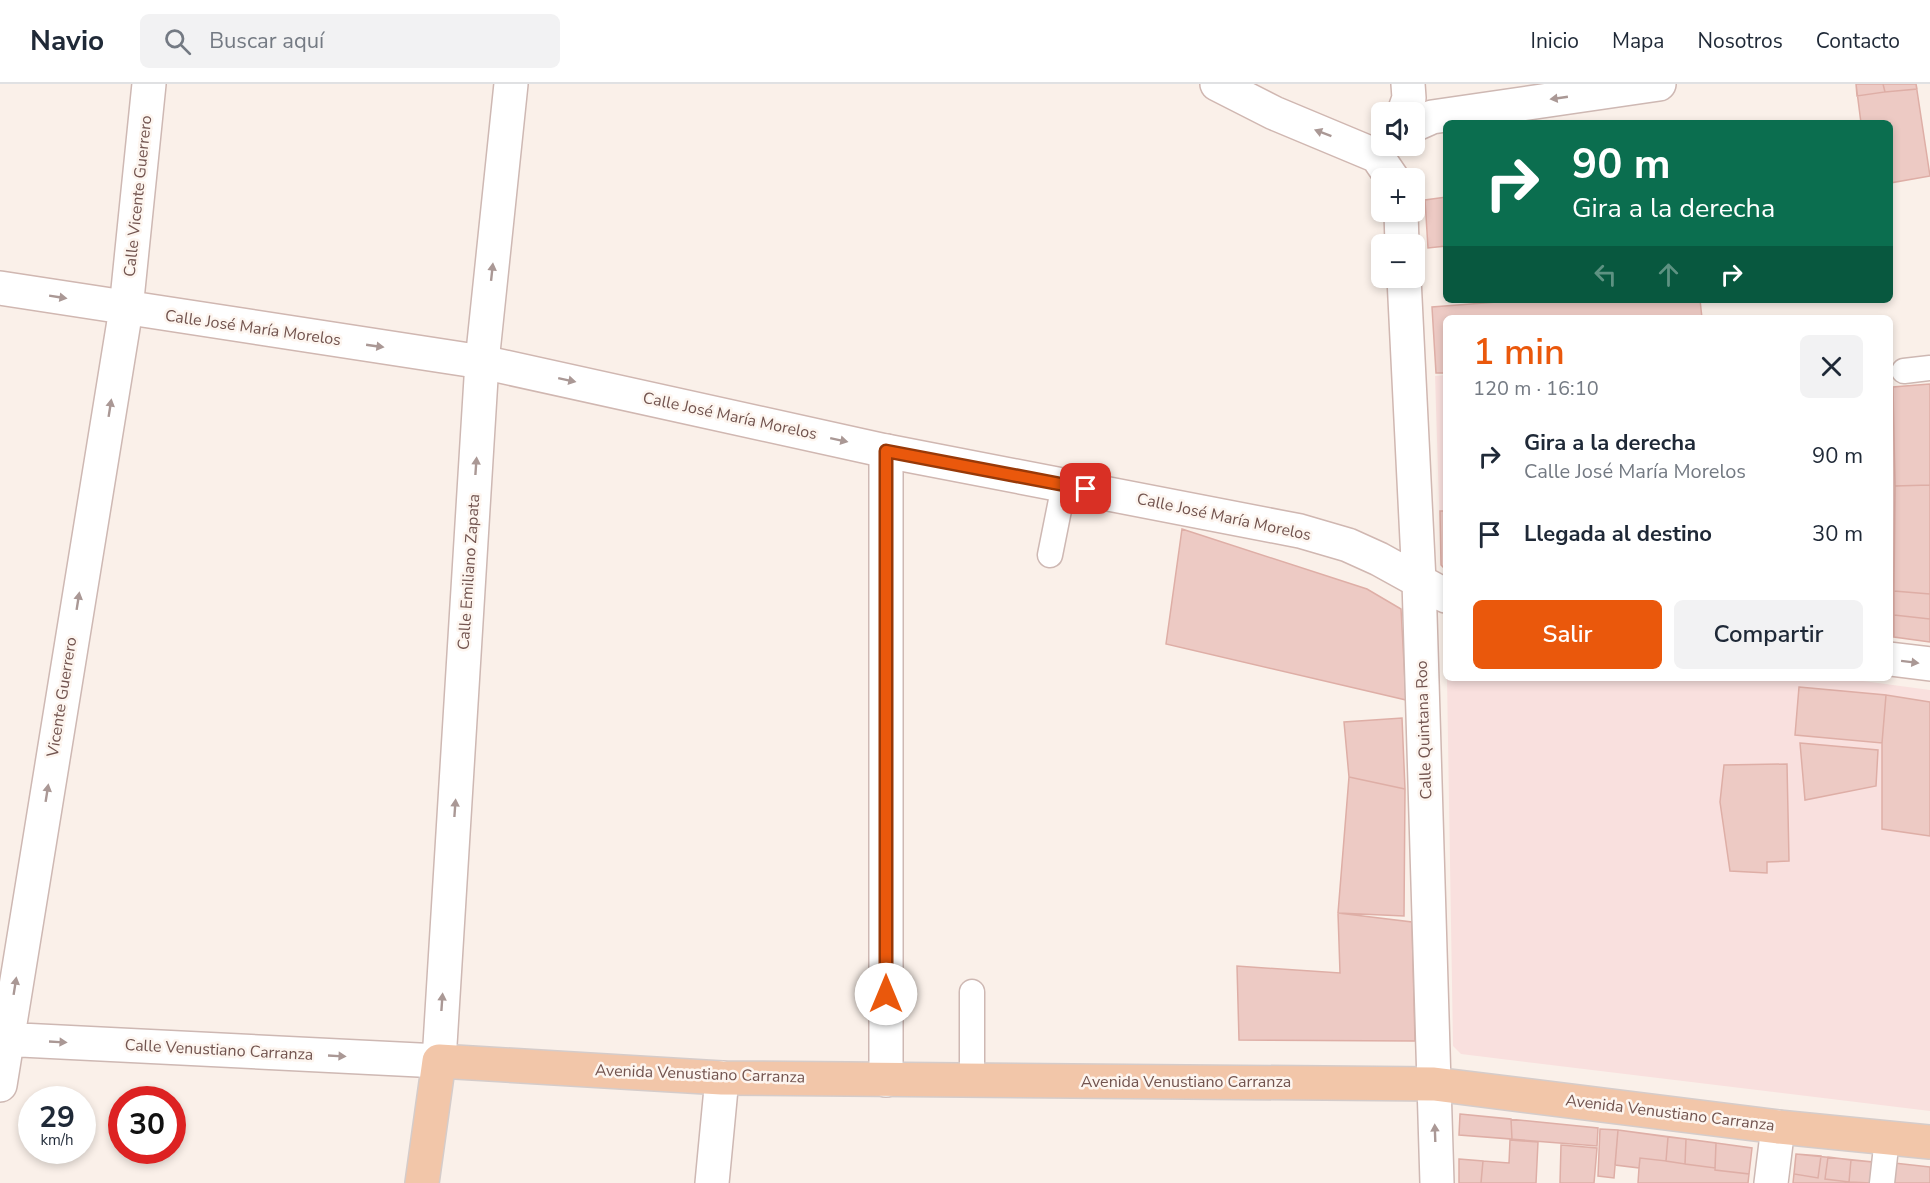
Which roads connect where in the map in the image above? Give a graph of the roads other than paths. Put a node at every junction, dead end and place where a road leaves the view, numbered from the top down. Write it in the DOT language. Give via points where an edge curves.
graph roads {
  1 [pos="149,84"];
  2 [pos="511,84"];
  3 [pos="1217,84"];
  4 [pos="1408,84"];
  5 [pos="1659,84"];
  6 [pos="1408,102"];
  7 [pos="1425,120"];
  8 [pos="1371,151"];
  9 [pos="0,288"];
  10 [pos="1405,288"];
  11 [pos="126,309"];
  12 [pos="482,362"];
  13 [pos="1930,368"];
  14 [pos="1904,371"];
  15 [pos="886,451"];
  16 [pos="1064,485"];
  17 [pos="1050,555"];
  18 [pos="1433,588"];
  19 [pos="1893,659"];
  20 [pos="1930,664"];
  21 [pos="972,992"];
  22 [pos="3,1039"];
  23 [pos="439,1060"];
  24 [pos="722,1078"];
  25 [pos="886,1080"];
  26 [pos="972,1081"];
  27 [pos="1434,1084"];
  28 [pos="0,1085"];
  29 [pos="1778,1127"];
  30 [pos="1887,1138"];
  31 [pos="1930,1142"];
  32 [pos="422,1183"];
  33 [pos="712,1183"];
  34 [pos="1437,1183"];
  35 [pos="1771,1183"];
  36 [pos="1882,1183"];
  1 -- 11 [label="street, Calle Vicente Guerrero"];
  12 -- 2 [label="street, Calle Emiliano Zapata, one-way"];
  8 -- 3 [label="street, one-way" via="1274,113"];
  4 -- 6 [label="street"];
  5 -- 7 [label="street, one-way"];
  9 -- 11 [label="street, Calle José María Morelos, one-way"];
  10 -- 18 [label="street, Calle Quintana Roo"];
  11 -- 12 [label="street, Calle José María Morelos, one-way"];
  22 -- 11 [label="street, Vicente Guerrero, one-way"];
  12 -- 15 [label="street, Calle José María Morelos, one-way"];
  23 -- 12 [label="street, Calle Emiliano Zapata, one-way"];
  13 -- 14 [label="lane"];
  15 -- 16 [label="street, Calle José María Morelos"];
  15 -- 25 [label="street"];
  16 -- 17 [label="lane"];
  16 -- 18 [label="street, Calle José María Morelos" via="1300,531 1348,545"];
  18 -- 27 [label="street, Calle Quintana Roo"];
  19 -- 20 [label="street, one-way"];
  21 -- 26 [label="lane"];
  22 -- 23 [label="street, Calle Venustiano Carranza, one-way"];
  22 -- 28 [label="street, Vicente Guerrero"];
  23 -- 24 [label="main road, Avenida Venustiano Carranza"];
  23 -- 32 [label="main road"];
  24 -- 25 [label="main road, Avenida Venustiano Carranza"];
  24 -- 33 [label="street"];
  25 -- 26 [label="main road, Avenida Venustiano Carranza"];
  26 -- 27 [label="main road, Avenida Venustiano Carranza"];
  27 -- 29 [label="main road, Avenida Venustiano Carranza"];
  34 -- 27 [label="street, Calle Quintana Roo, one-way"];
  29 -- 30 [label="main road, Avenida Venustiano Carranza"];
  29 -- 35 [label="street"];
  30 -- 31 [label="main road, Avenida Venustiano Carranza"];
  30 -- 36 [label="lane"];
}
